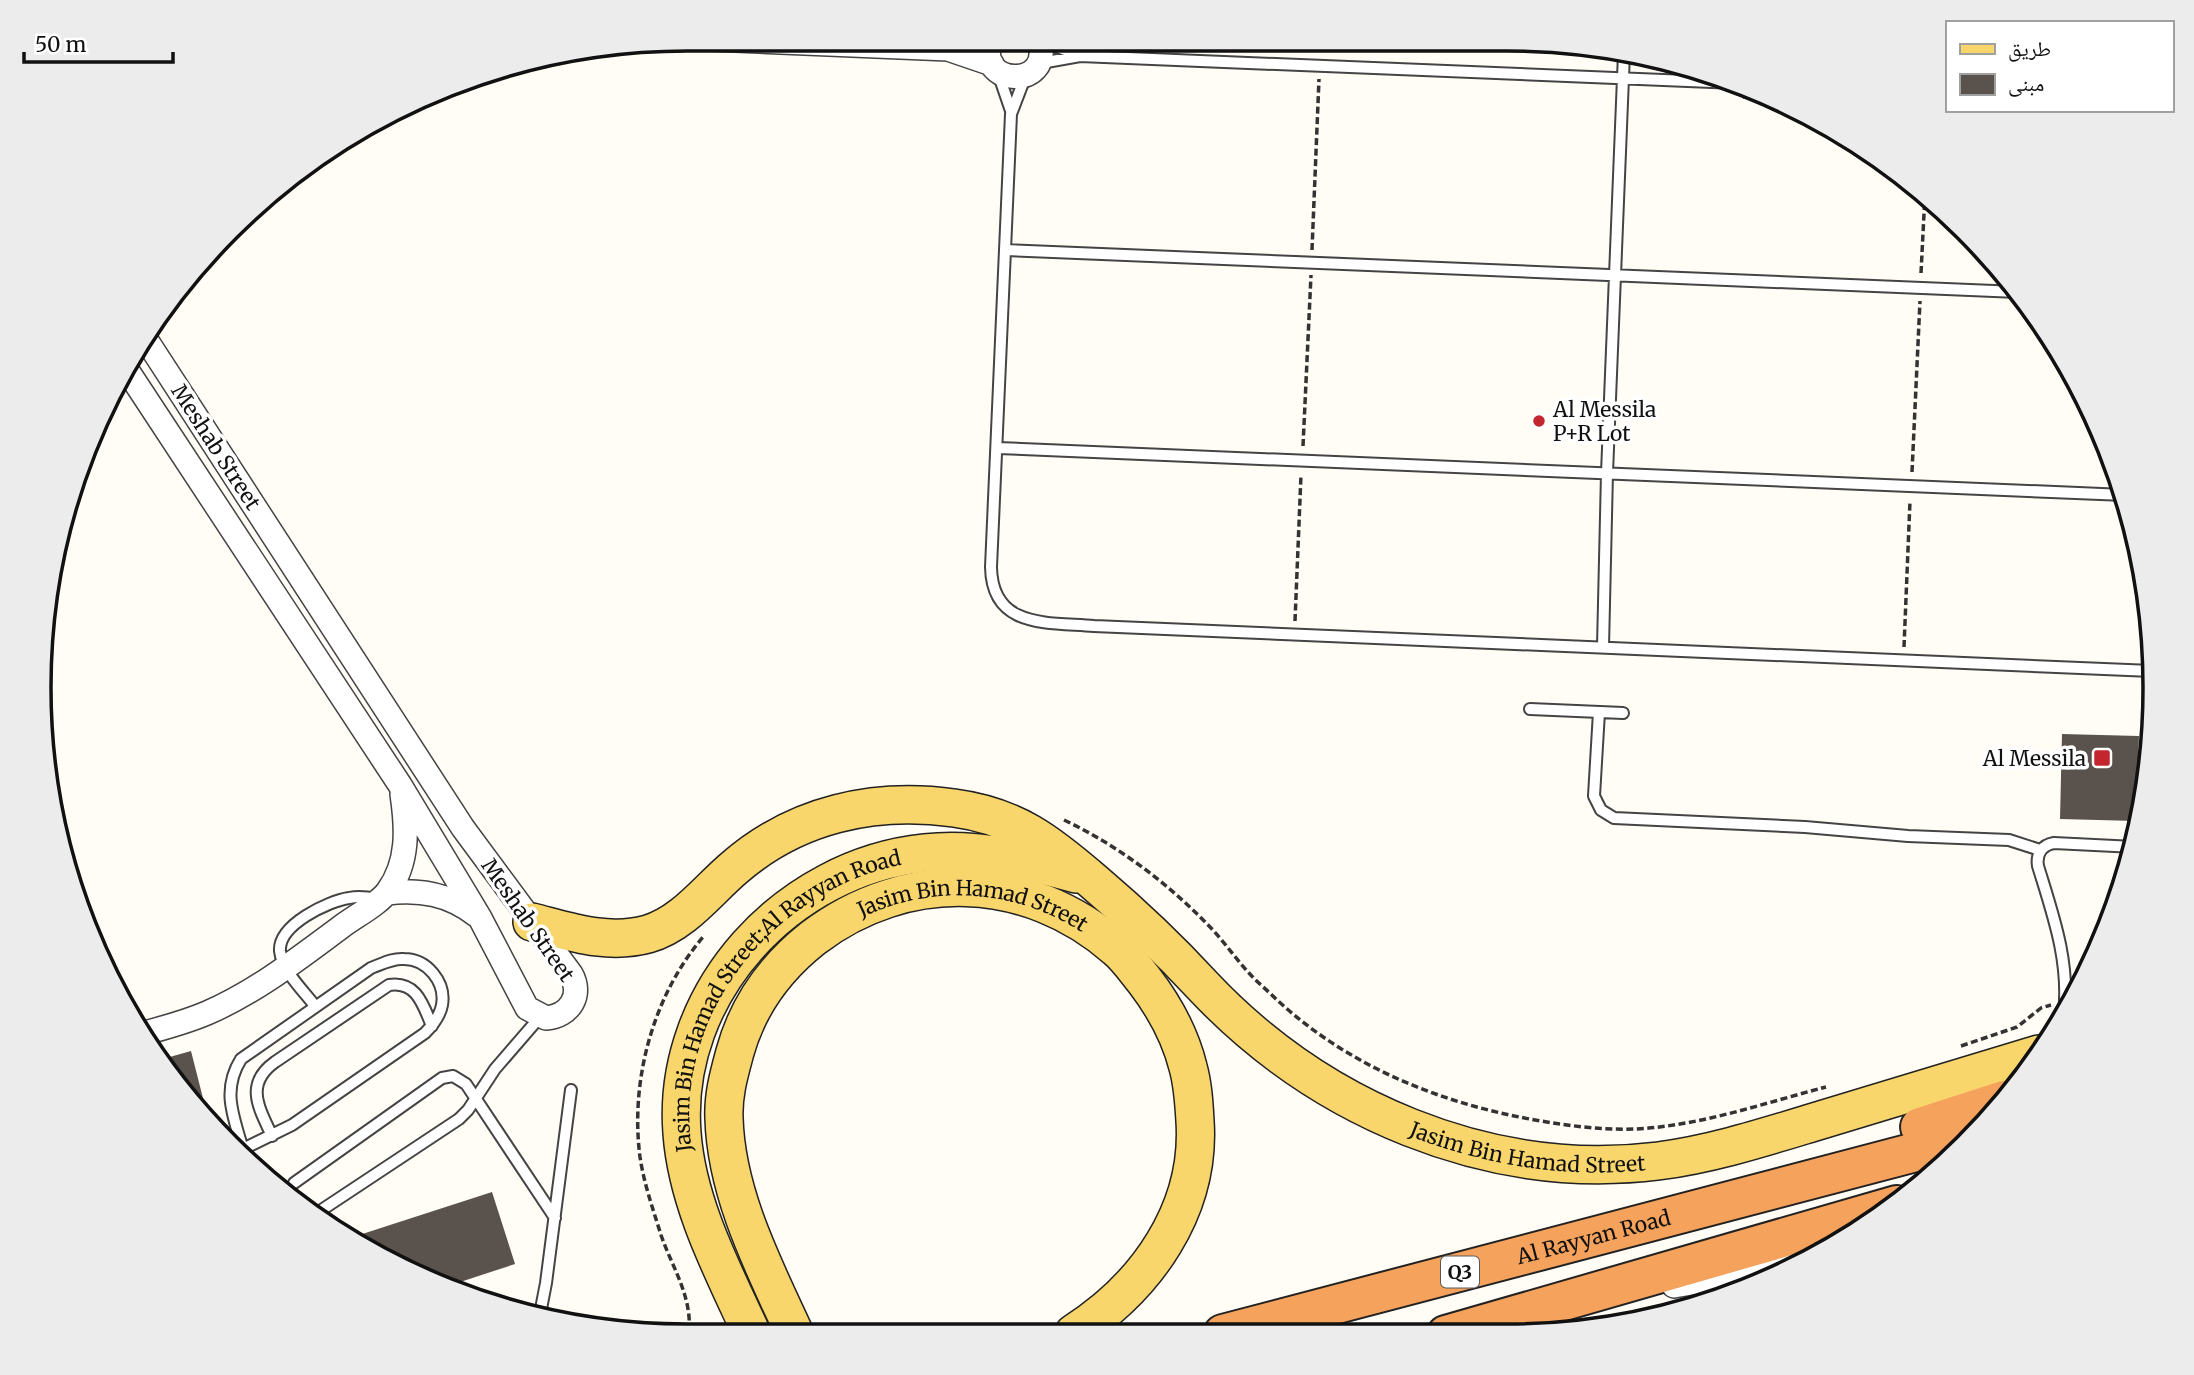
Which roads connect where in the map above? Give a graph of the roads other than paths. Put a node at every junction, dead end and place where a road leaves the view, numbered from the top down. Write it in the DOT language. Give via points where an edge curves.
graph roads {
  1 [pos="953,51"];
  2 [pos="989,51"];
  3 [pos="1041,51"];
  4 [pos="1069,51"];
  5 [pos="1080,55"];
  6 [pos="1623,62"];
  7 [pos="994,68"];
  8 [pos="1032,70"];
  9 [pos="1622,78"];
  10 [pos="1700,81"];
  11 [pos="1011,114"];
  12 [pos="1006,250"];
  13 [pos="1615,275"];
  14 [pos="2005,291"];
  15 [pos="150,346"];
  16 [pos="132,376"];
  17 [pos="998,448"];
  18 [pos="1607,474"];
  19 [pos="2113,494"];
  20 [pos="1603,647"];
  21 [pos="2143,671"];
  22 [pos="1530,709"];
  23 [pos="1599,712"];
  24 [pos="1623,713"];
  25 [pos="400,785"];
  26 [pos="2123,846"];
  27 [pos="2040,850"];
  28 [pos="1090,878"];
  29 [pos="383,896"];
  30 [pos="480,918"];
  31 [pos="532,922"];
  32 [pos="286,967"];
  33 [pos="2065,992"];
  34 [pos="315,1006"];
  35 [pos="540,1017"];
  36 [pos="432,1026"];
  37 [pos="152,1031"];
  38 [pos="2024,1059"];
  39 [pos="571,1090"];
  40 [pos="1997,1093"];
  41 [pos="475,1100"];
  42 [pos="1986,1105"];
  43 [pos="1396,1123"];
  44 [pos="272,1136"];
  45 [pos="241,1142"];
  46 [pos="1952,1142"];
  47 [pos="247,1147"];
  48 [pos="294,1183"];
  49 [pos="1696,1210"];
  50 [pos="325,1211"];
  51 [pos="1862,1216"];
  52 [pos="555,1218"];
  53 [pos="1756,1273"];
  54 [pos="542,1307"];
  55 [pos="1514,1321"];
  56 [pos="747,1324"];
  57 [pos="790,1324"];
  58 [pos="1086,1324"];
  59 [pos="1261,1324"];
  1 -- 7 [label="street"];
  2 -- 7 [label="street"];
  3 -- 8 [label="street"];
  4 -- 5 [label="lane"];
  5 -- 8 [label="lane"];
  5 -- 9 [label="lane"];
  6 -- 9 [label="lane"];
  7 -- 8 [label="street" via="1011,78"];
  7 -- 11 [label="lane"];
  8 -- 11 [label="lane"];
  9 -- 10 [label="lane"];
  9 -- 13 [label="lane"];
  11 -- 12 [label="lane"];
  12 -- 13 [label="lane"];
  12 -- 17 [label="lane"];
  13 -- 14 [label="lane"];
  13 -- 18 [label="lane"];
  15 -- 31 [label="street, Meshab Street" via="463,828"];
  16 -- 25 [label="street, Meshab Street"];
  17 -- 18 [label="lane"];
  17 -- 20 [label="lane" via="991,580 1001,603 1024,619 1094,626"];
  18 -- 19 [label="lane"];
  18 -- 20 [label="lane"];
  20 -- 21 [label="lane"];
  22 -- 23 [label="lane"];
  23 -- 24 [label="lane"];
  23 -- 27 [label="lane" via="1594,796 1601,810 1614,818 2010,840"];
  25 -- 29 [label="street" via="406,844 399,870"];
  25 -- 30 [label="street, Meshab Street"];
  26 -- 27 [label="lane" via="2054,843"];
  27 -- 33 [label="lane" via="2037,860 2062,947"];
  28 -- 31 [label="main road, Jasim Bin Hamad Street" via="1051,845 991,816 933,806 863,807 829,814 782,835 735,867 677,920 652,933 598,938"];
  28 -- 43 [label="main road, Jasim Bin Hamad Street" via="1270,1048 1326,1087"];
  28 -- 56 [label="main road, Jasim Bin Hamad Street;Al Rayyan Road" via="1017,858 966,851 883,861 834,879 800,899 759,934 724,975 703,1011 690,1049 681,1131 691,1189"];
  29 -- 30 [label="street" via="420,891 436,894"];
  29 -- 32 [label="street"];
  30 -- 35 [label="street, Meshab Street" via="522,1001"];
  31 -- 35 [label="street, Meshab Street" via="575,986 569,1009 553,1018"];
  32 -- 34 [label="lane"];
  32 -- 37 [label="street" via="229,1003"];
  34 -- 36 [label="lane" via="372,968 404,958 419,961 432,971 440,986 443,1003"];
  34 -- 45 [label="lane" via="251,1050 234,1070 229,1097"];
  35 -- 41 [label="lane"];
  36 -- 44 [label="lane"];
  36 -- 44 [label="lane" via="418,994 405,985 389,985 286,1054 262,1074 256,1091"];
  38 -- 43 [label="main road, Jasim Bin Hamad Street" via="1790,1129 1652,1161 1604,1165 1530,1160"];
  39 -- 52 [label="lane"];
  40 -- 43 [label="main road" via="1690,1173 1630,1181 1559,1180 1511,1171 1417,1142"];
  41 -- 48 [label="lane" via="463,1080 442,1078"];
  41 -- 50 [label="lane" via="459,1119"];
  41 -- 52 [label="lane"];
  42 -- 49 [label="highway" via="1777,1170 1735,1186"];
  44 -- 47 [label="lane"];
  46 -- 49 [label="highway, Al Rayyan Road / Q3"];
  49 -- 59 [label="highway, Al Rayyan Road / Q3"];
  51 -- 55 [label="highway"];
  52 -- 54 [label="lane"];
  53 -- 55 [label="street"];
  57 -- 58 [label="main road, Jasim Bin Hamad Street" via="740,1200 725,1143 726,1086 740,1033 767,983 830,925 883,899 966,887 993,888 1046,904 1072,916 1119,950 1168,1016 1188,1067 1197,1143 1182,1206 1149,1268"];
}
